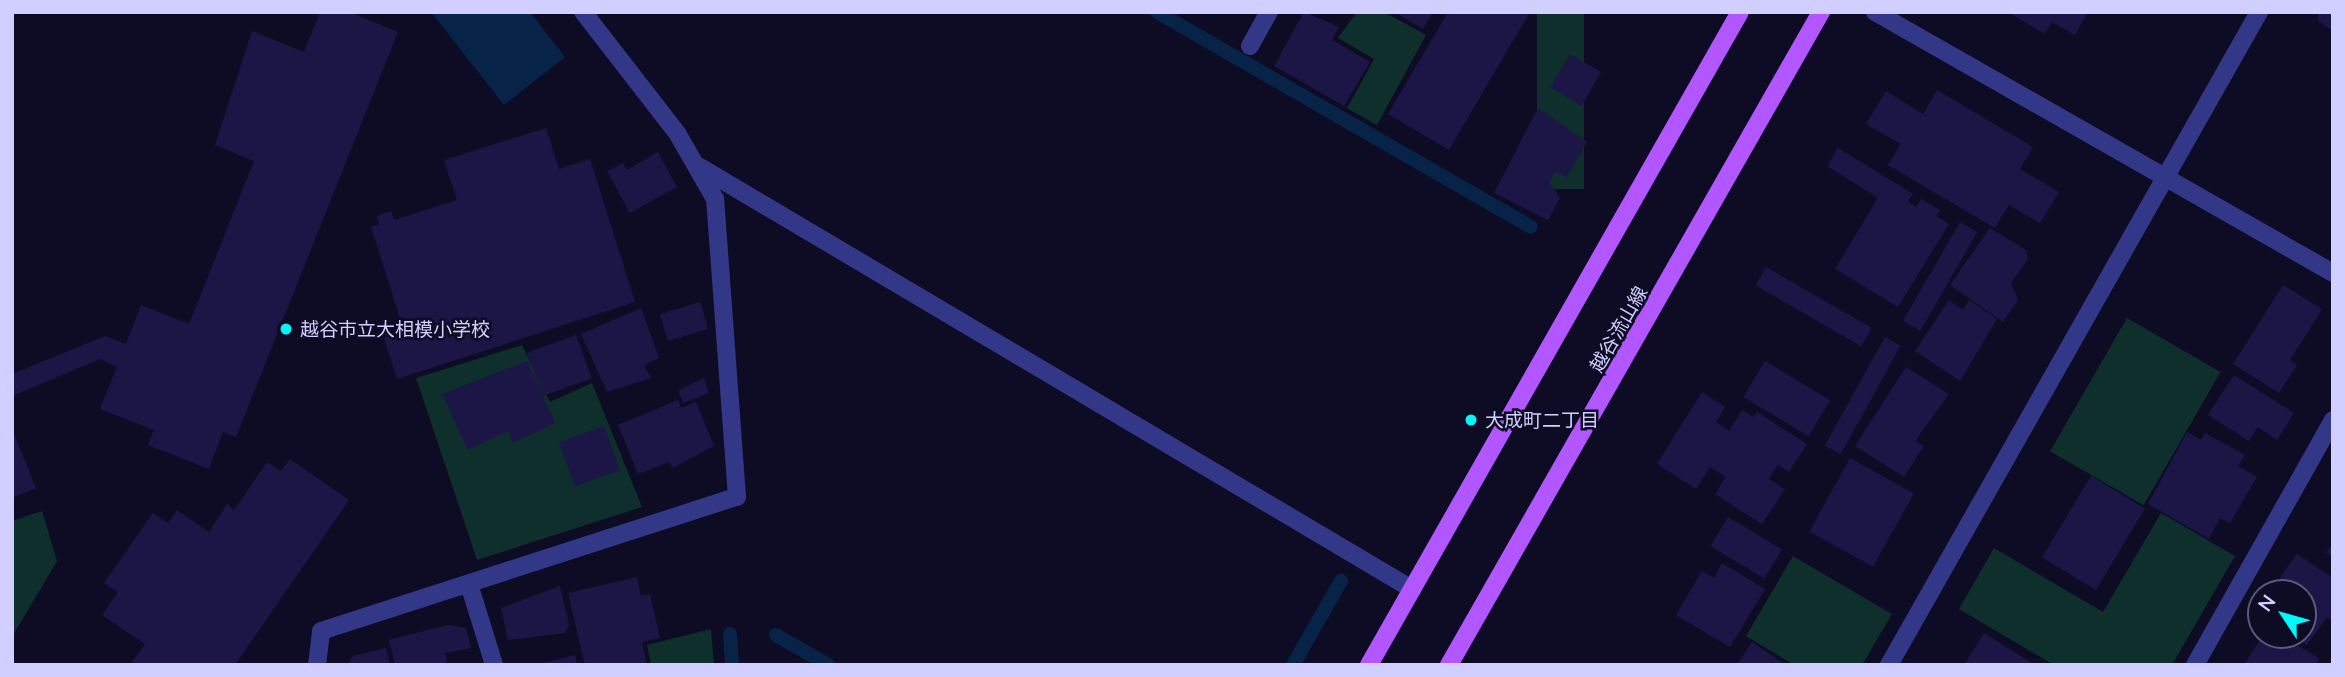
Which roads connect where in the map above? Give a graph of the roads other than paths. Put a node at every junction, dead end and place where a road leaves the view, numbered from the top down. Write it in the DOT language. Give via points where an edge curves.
graph roads {
  1 [pos="583,12"];
  2 [pos="1269,12"];
  3 [pos="1740,12"];
  4 [pos="1821,12"];
  5 [pos="1875,12"];
  6 [pos="2259,12"];
  7 [pos="1250,46"];
  8 [pos="700,167"];
  9 [pos="2165,177"];
  10 [pos="2333,273"];
  11 [pos="2333,420"];
  12 [pos="469,584"];
  13 [pos="1412,589"];
  14 [pos="317,665"];
  15 [pos="494,665"];
  16 [pos="1369,665"];
  17 [pos="1449,665"];
  18 [pos="1889,665"];
  19 [pos="2195,665"];
  1 -- 8 [label="street"];
  2 -- 7 [label="street"];
  3 -- 13 [label="main road"];
  4 -- 17 [label="main road, 越谷流山線"];
  5 -- 9 [label="street"];
  6 -- 9 [label="street"];
  8 -- 12 [label="street" via="715,199 737,497"];
  8 -- 13 [label="street"];
  9 -- 10 [label="street"];
  9 -- 18 [label="street"];
  11 -- 19 [label="street"];
  12 -- 14 [label="street" via="321,631"];
  12 -- 15 [label="street"];
  13 -- 16 [label="main road"];
}
